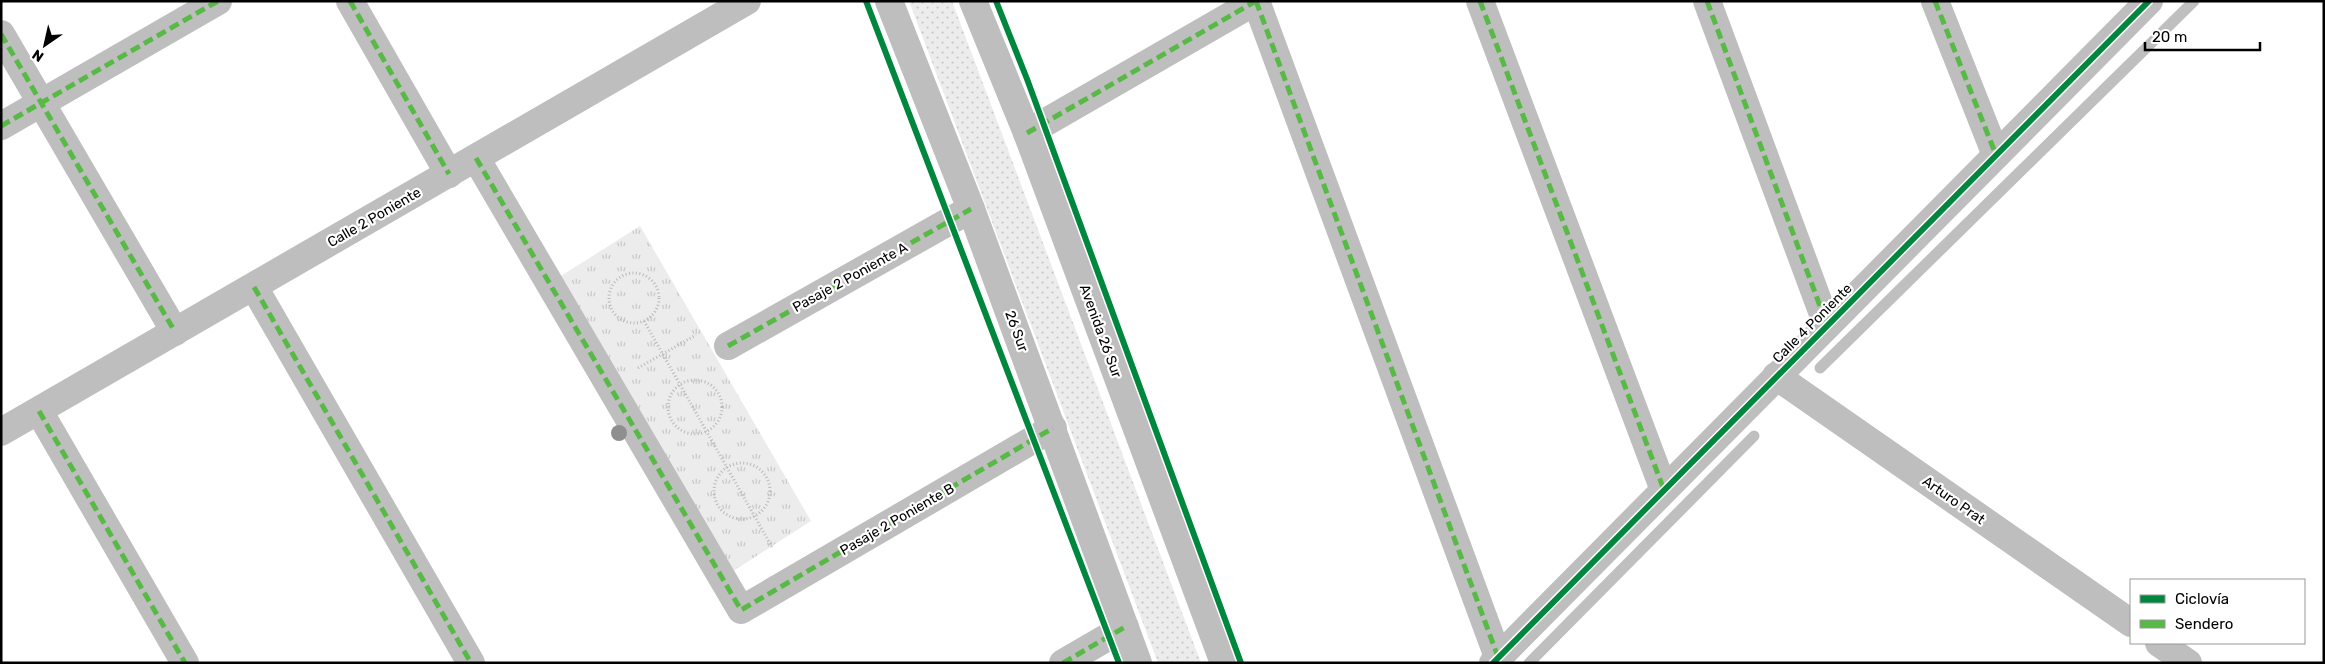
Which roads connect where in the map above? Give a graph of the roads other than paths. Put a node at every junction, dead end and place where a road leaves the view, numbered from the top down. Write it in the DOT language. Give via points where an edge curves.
graph roads {
  1 [pos="218,1"];
  2 [pos="350,1"];
  3 [pos="747,1"];
  4 [pos="889,1"];
  5 [pos="973,1"];
  6 [pos="1256,1"];
  7 [pos="1480,1"];
  8 [pos="1707,1"];
  9 [pos="1935,1"];
  10 [pos="2149,1"];
  11 [pos="1,34"];
  12 [pos="41,103"];
  13 [pos="1,126"];
  14 [pos="1027,133"];
  15 [pos="1996,155"];
  16 [pos="476,158"];
  17 [pos="449,174"];
  18 [pos="971,209"];
  19 [pos="254,287"];
  20 [pos="1827,324"];
  21 [pos="175,332"];
  22 [pos="728,346"];
  23 [pos="1776,376"];
  24 [pos="39,410"];
  25 [pos="1053,428"];
  26 [pos="1,432"];
  27 [pos="1664,490"];
  28 [pos="2130,622"];
  29 [pos="1125,627"];
  30 [pos="2160,644"];
  31 [pos="1496,660"];
  32 [pos="185,663"];
  33 [pos="471,663"];
  34 [pos="1063,663"];
  35 [pos="1138,663"];
  36 [pos="1224,663"];
  37 [pos="2188,663"];
  1 -- 12 [label="street"];
  2 -- 17 [label="street"];
  3 -- 16 [label="street, Calle 2 Poniente"];
  4 -- 18 [label="street, 26 Sur"];
  5 -- 14 [label="street, Avenida 26 Sur"];
  6 -- 14 [label="street"];
  6 -- 31 [label="street"];
  7 -- 27 [label="street"];
  8 -- 20 [label="street"];
  9 -- 15 [label="street"];
  10 -- 15 [label="street, Calle 4 Poniente"];
  11 -- 12 [label="street"];
  12 -- 13 [label="street"];
  12 -- 21 [label="street"];
  14 -- 36 [label="street, Avenida 26 Sur"];
  15 -- 20 [label="street, Calle 4 Poniente"];
  16 -- 17 [label="street, Calle 2 Poniente"];
  16 -- 25 [label="street, Pasaje 2 Poniente B" via="741,610"];
  17 -- 19 [label="street, Calle 2 Poniente"];
  18 -- 22 [label="street, Pasaje 2 Poniente A"];
  18 -- 25 [label="street, 26 Sur"];
  19 -- 21 [label="street, Calle 2 Poniente"];
  19 -- 33 [label="street"];
  20 -- 23 [label="street, Calle 4 Poniente"];
  21 -- 24 [label="street, Calle 2 Poniente"];
  23 -- 27 [label="street, Calle 4 Poniente"];
  23 -- 28 [label="street, Arturo Prat"];
  24 -- 26 [label="street, Calle 2 Poniente"];
  24 -- 32 [label="street"];
  25 -- 29 [label="street, 26 Sur"];
  27 -- 31 [label="street, Calle 4 Poniente"];
  29 -- 34 [label="street"];
  29 -- 35 [label="street, 26 Sur"];
  30 -- 37 [label="street"];
}
